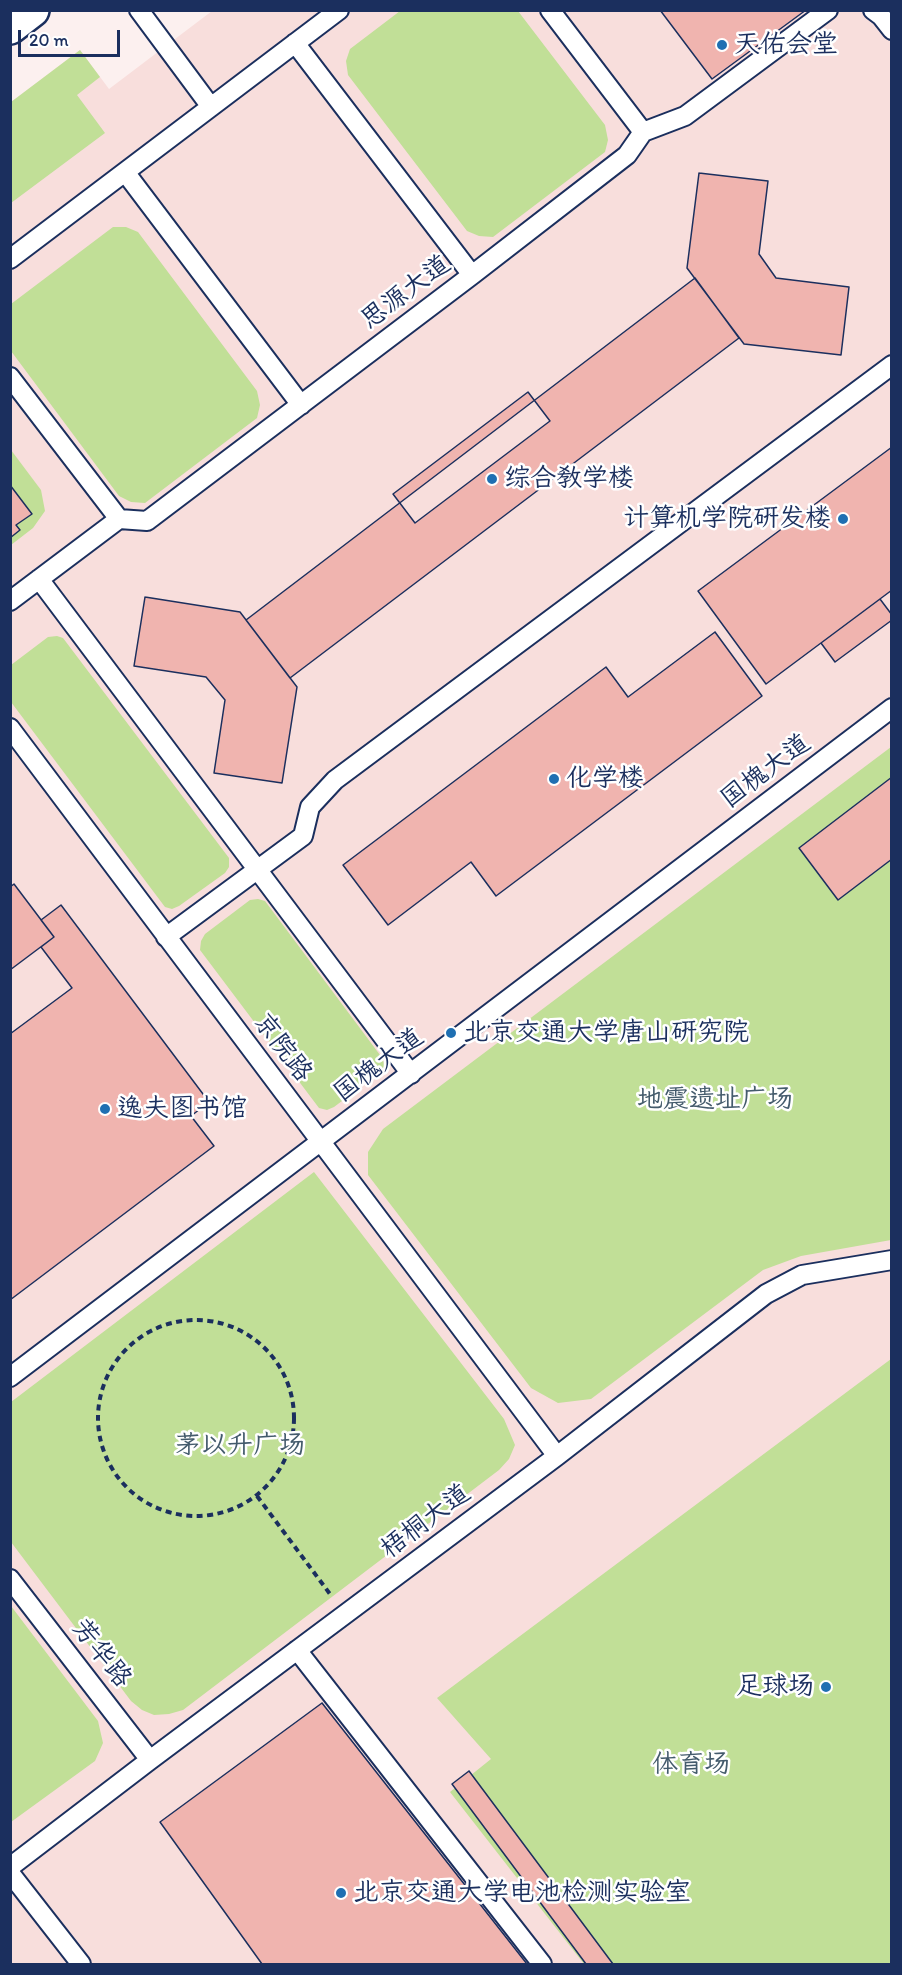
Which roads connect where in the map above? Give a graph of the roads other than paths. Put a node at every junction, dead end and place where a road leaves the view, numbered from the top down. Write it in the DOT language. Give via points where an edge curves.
graph roads {
  1 [pos="32,10"];
  2 [pos="139,10"];
  3 [pos="339,10"];
  4 [pos="550,10"];
  5 [pos="828,10"];
  6 [pos="873,10"];
  7 [pos="10,27"];
  8 [pos="891,30"];
  9 [pos="296,43"];
  10 [pos="211,107"];
  11 [pos="643,132"];
  12 [pos="125,172"];
  13 [pos="10,259"];
  14 [pos="472,275"];
  15 [pos="891,365"];
  16 [pos="10,376"];
  17 [pos="301,405"];
  18 [pos="119,519"];
  19 [pos="39,579"];
  20 [pos="10,601"];
  21 [pos="891,708"];
  22 [pos="10,728"];
  23 [pos="256,870"];
  24 [pos="166,937"];
  25 [pos="411,1074"];
  26 [pos="320,1142"];
  27 [pos="891,1260"];
  28 [pos="10,1377"];
  29 [pos="557,1456"];
  30 [pos="10,1579"];
  31 [pos="297,1650"];
  32 [pos="150,1760"];
  33 [pos="10,1867"];
  34 [pos="10,1873"];
  35 [pos="81,1965"];
  36 [pos="542,1965"];
  1 -- 7 [label="street"];
  2 -- 10 [label="lane"];
  3 -- 9 [label="lane"];
  4 -- 11 [label="lane"];
  5 -- 11 [label="lane" via="685,116"];
  6 -- 8 [label="lane"];
  9 -- 10 [label="lane"];
  9 -- 14 [label="lane"];
  10 -- 12 [label="lane"];
  11 -- 14 [label="lane, 思源大道" via="627,154"];
  12 -- 13 [label="lane"];
  12 -- 17 [label="lane"];
  14 -- 17 [label="lane, 思源大道"];
  15 -- 23 [label="lane" via="335,780 310,807 303,836"];
  16 -- 18 [label="lane"];
  17 -- 18 [label="lane, 思源大道" via="147,521"];
  18 -- 19 [label="lane"];
  19 -- 20 [label="lane"];
  19 -- 23 [label="lane"];
  21 -- 25 [label="lane, 国槐大道"];
  22 -- 24 [label="lane, 京院路"];
  23 -- 24 [label="lane"];
  23 -- 25 [label="lane"];
  24 -- 26 [label="lane, 京院路"];
  25 -- 26 [label="lane, 国槐大道"];
  26 -- 28 [label="lane, 国槐大道"];
  26 -- 29 [label="lane, 京院路"];
  27 -- 29 [label="lane, 梧桐大道" via="802,1275 766,1294"];
  29 -- 31 [label="lane, 梧桐大道"];
  30 -- 32 [label="lane, 芳华路"];
  31 -- 32 [label="lane, 梧桐大道"];
  31 -- 36 [label="lane"];
  32 -- 33 [label="lane, 梧桐大道"];
  34 -- 35 [label="lane"];
}
